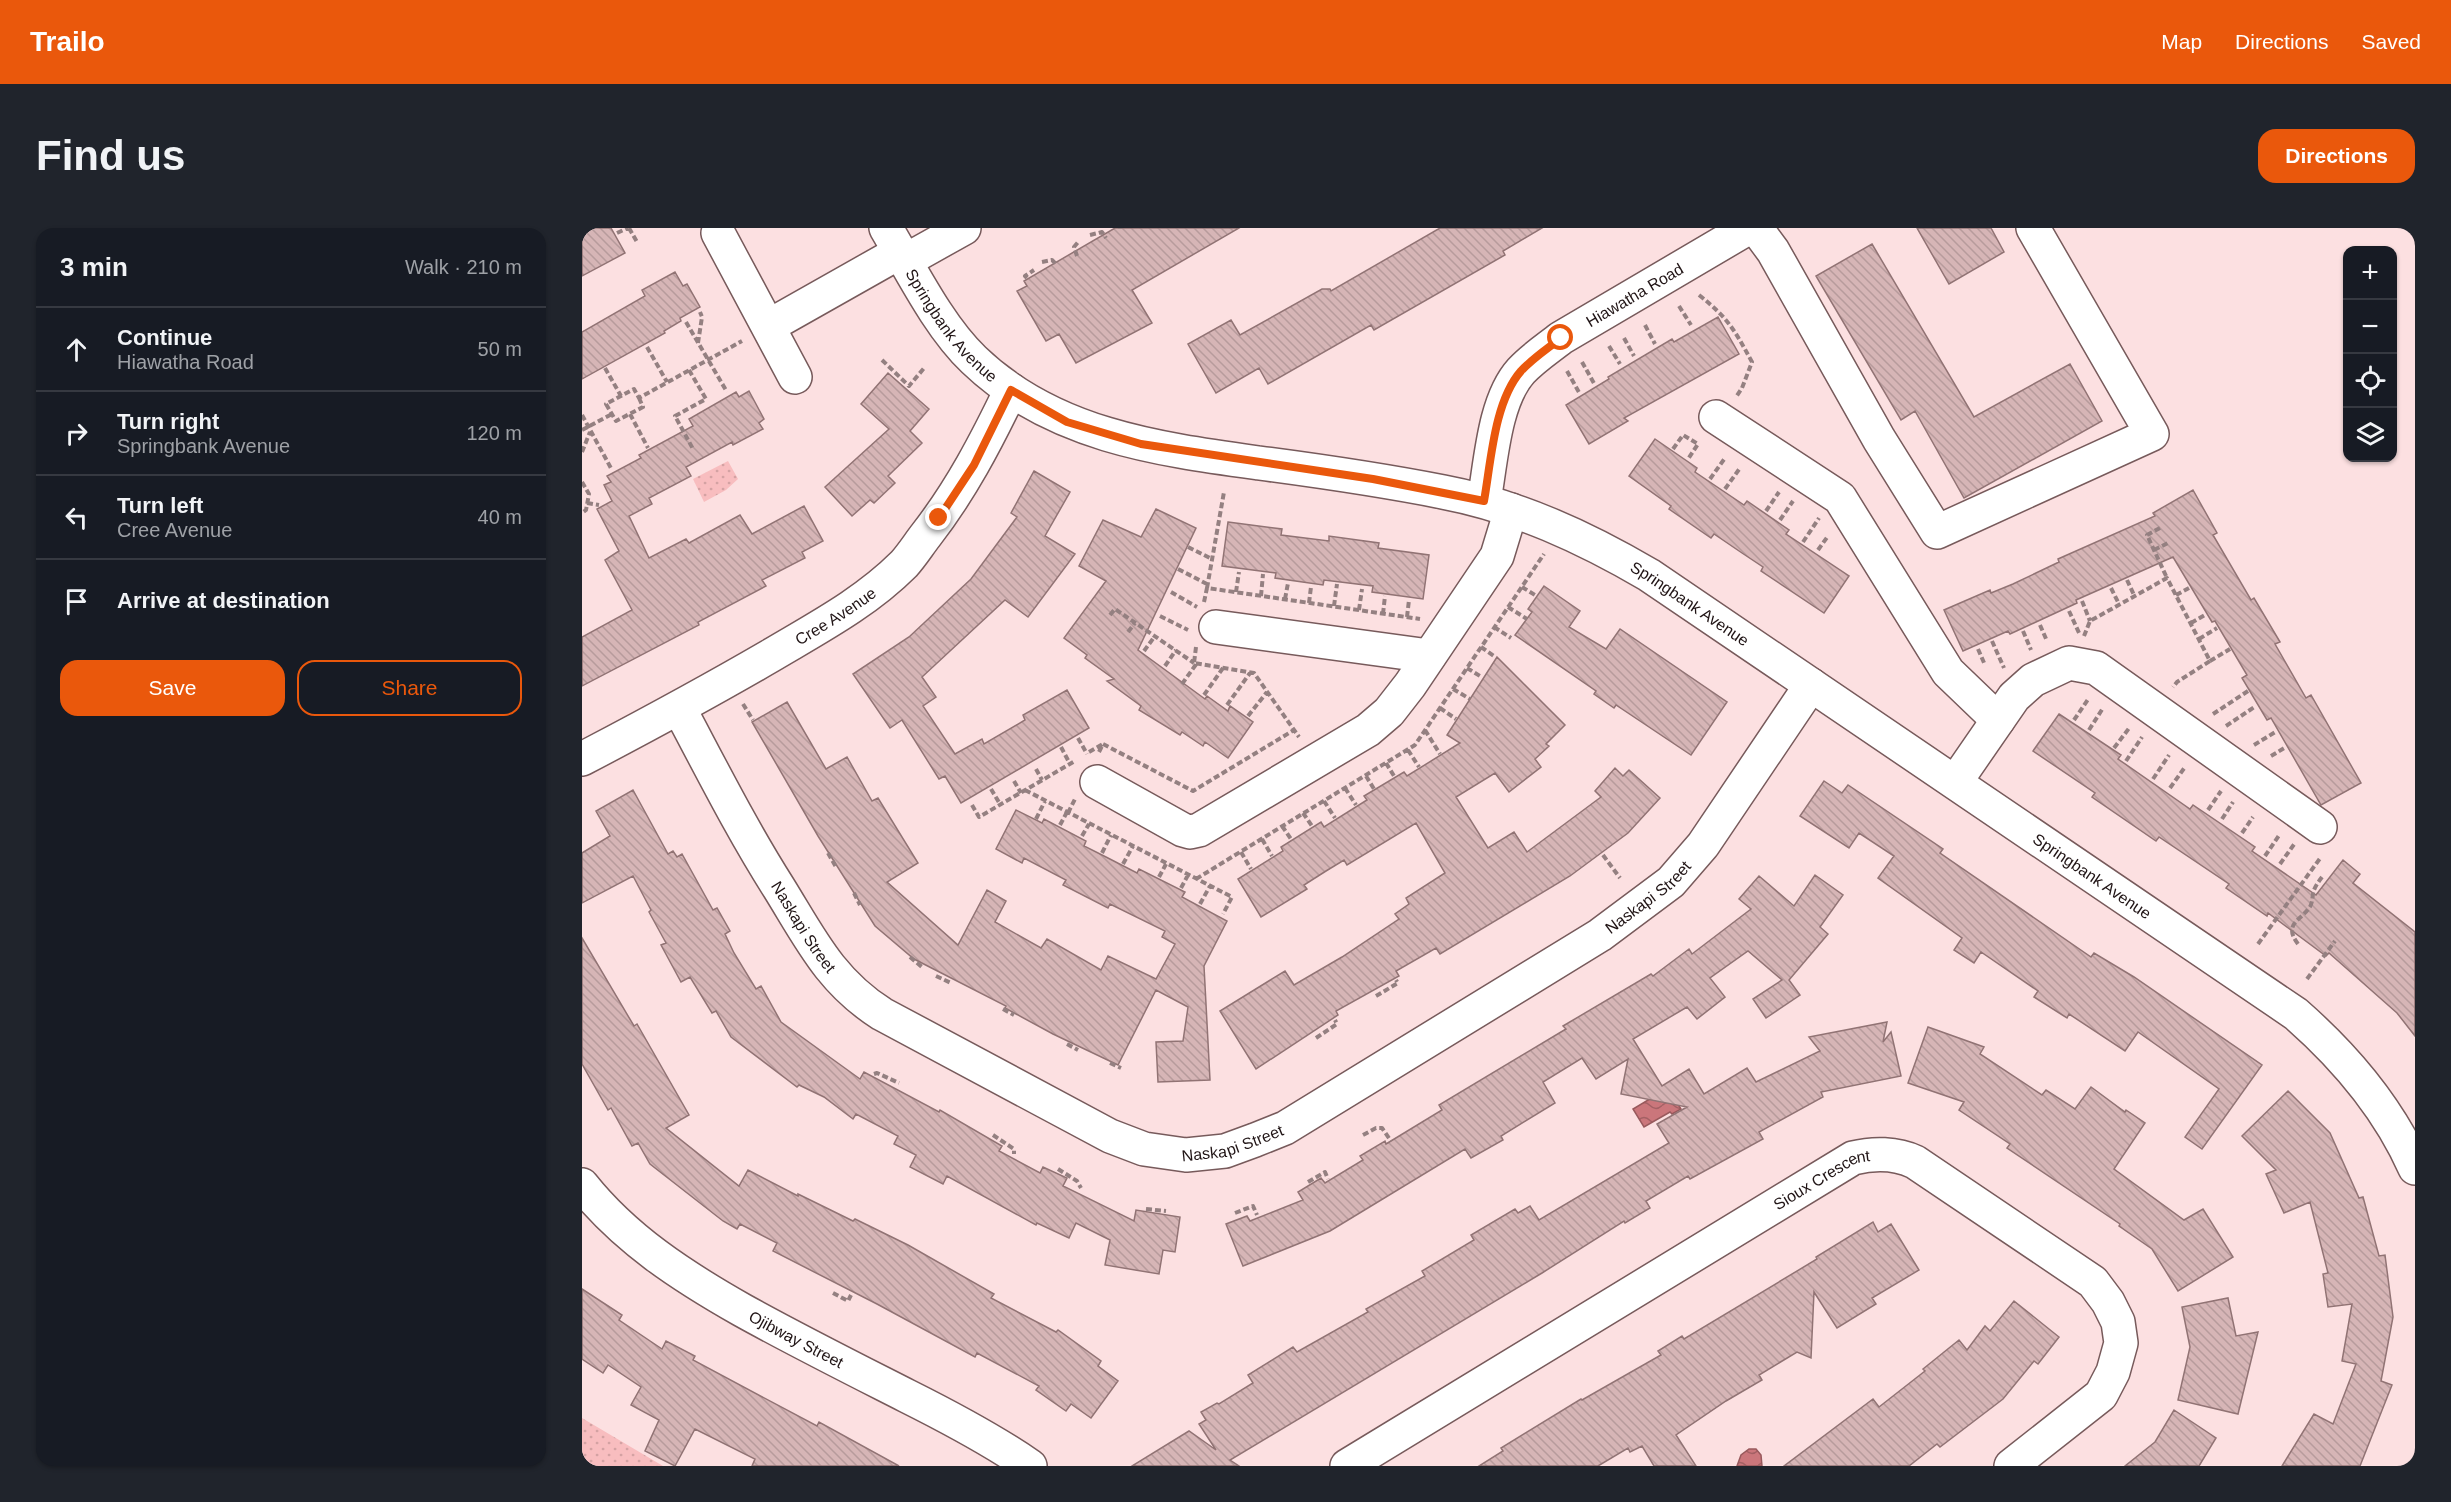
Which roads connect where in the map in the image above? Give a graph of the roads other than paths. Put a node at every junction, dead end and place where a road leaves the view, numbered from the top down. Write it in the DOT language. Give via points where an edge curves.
graph roads {
  1 [pos="964,228"];
  2 [pos="1748,228"];
  3 [pos="1756,228"];
  4 [pos="2033,228"];
  5 [pos="718,233"];
  6 [pos="897,247"];
  7 [pos="769,326"];
  8 [pos="795,377"];
  9 [pos="1011,390"];
  10 [pos="1718,418"];
  11 [pos="1497,506"];
  12 [pos="1203,623"];
  13 [pos="1429,656"];
  14 [pos="1811,686"];
  15 [pos="679,708"];
  16 [pos="1998,720"];
  17 [pos="582,759"];
  18 [pos="1090,771"];
  19 [pos="1956,781"];
  20 [pos="2320,827"];
  21 [pos="2415,1168"];
  22 [pos="582,1185"];
  23 [pos="1029,1466"];
  24 [pos="1347,1466"];
  25 [pos="2011,1466"];
  1 -- 6 [label="street"];
  2 -- 11 [label="street, Hiawatha Road" via="1580,326 1545,349 1521,372 1511,385 1501,412"];
  3 -- 4 [label="street" via="1937,532 2152,434"];
  5 -- 7 [label="street"];
  6 -- 7 [label="street"];
  6 -- 9 [label="street, Springbank Avenue" via="954,338 974,361"];
  7 -- 8 [label="street"];
  9 -- 11 [label="street, Springbank Avenue" via="1067,422 1141,444 1373,479"];
  9 -- 15 [label="street, Cree Avenue" via="959,490 906,562 846,612"];
  10 -- 16 [label="street" via="1840,498 1948,672"];
  11 -- 13 [label="street, Hiawatha Road" via="1497,556"];
  11 -- 14 [label="street, Springbank Avenue" via="1608,551"];
  12 -- 13 [label="street"];
  13 -- 18 [label="street, Hiawatha Road" via="1379,722 1199,830 1183,830"];
  14 -- 15 [label="street, Naskapi Street" via="1703,845 1671,882 1641,906 1285,1128 1225,1151 1185,1155 1144,1149 1110,1136 882,1014 851,990 807,937"];
  14 -- 19 [label="street, Springbank Avenue"];
  15 -- 17 [label="street, Cree Avenue"];
  16 -- 19 [label="street"];
  16 -- 20 [label="street" via="2014,697 2033,680 2069,663 2096,668"];
  19 -- 21 [label="street, Springbank Avenue" via="2296,1014 2329,1044 2374,1096"];
  22 -- 23 [label="street, Ojibway Street" via="624,1229 692,1282 972,1429"];
  24 -- 25 [label="street, Sioux Crescent" via="1853,1158 1875,1155 1894,1155 1915,1162 2092,1282 2118,1322 2118,1358 2101,1395"];
}
